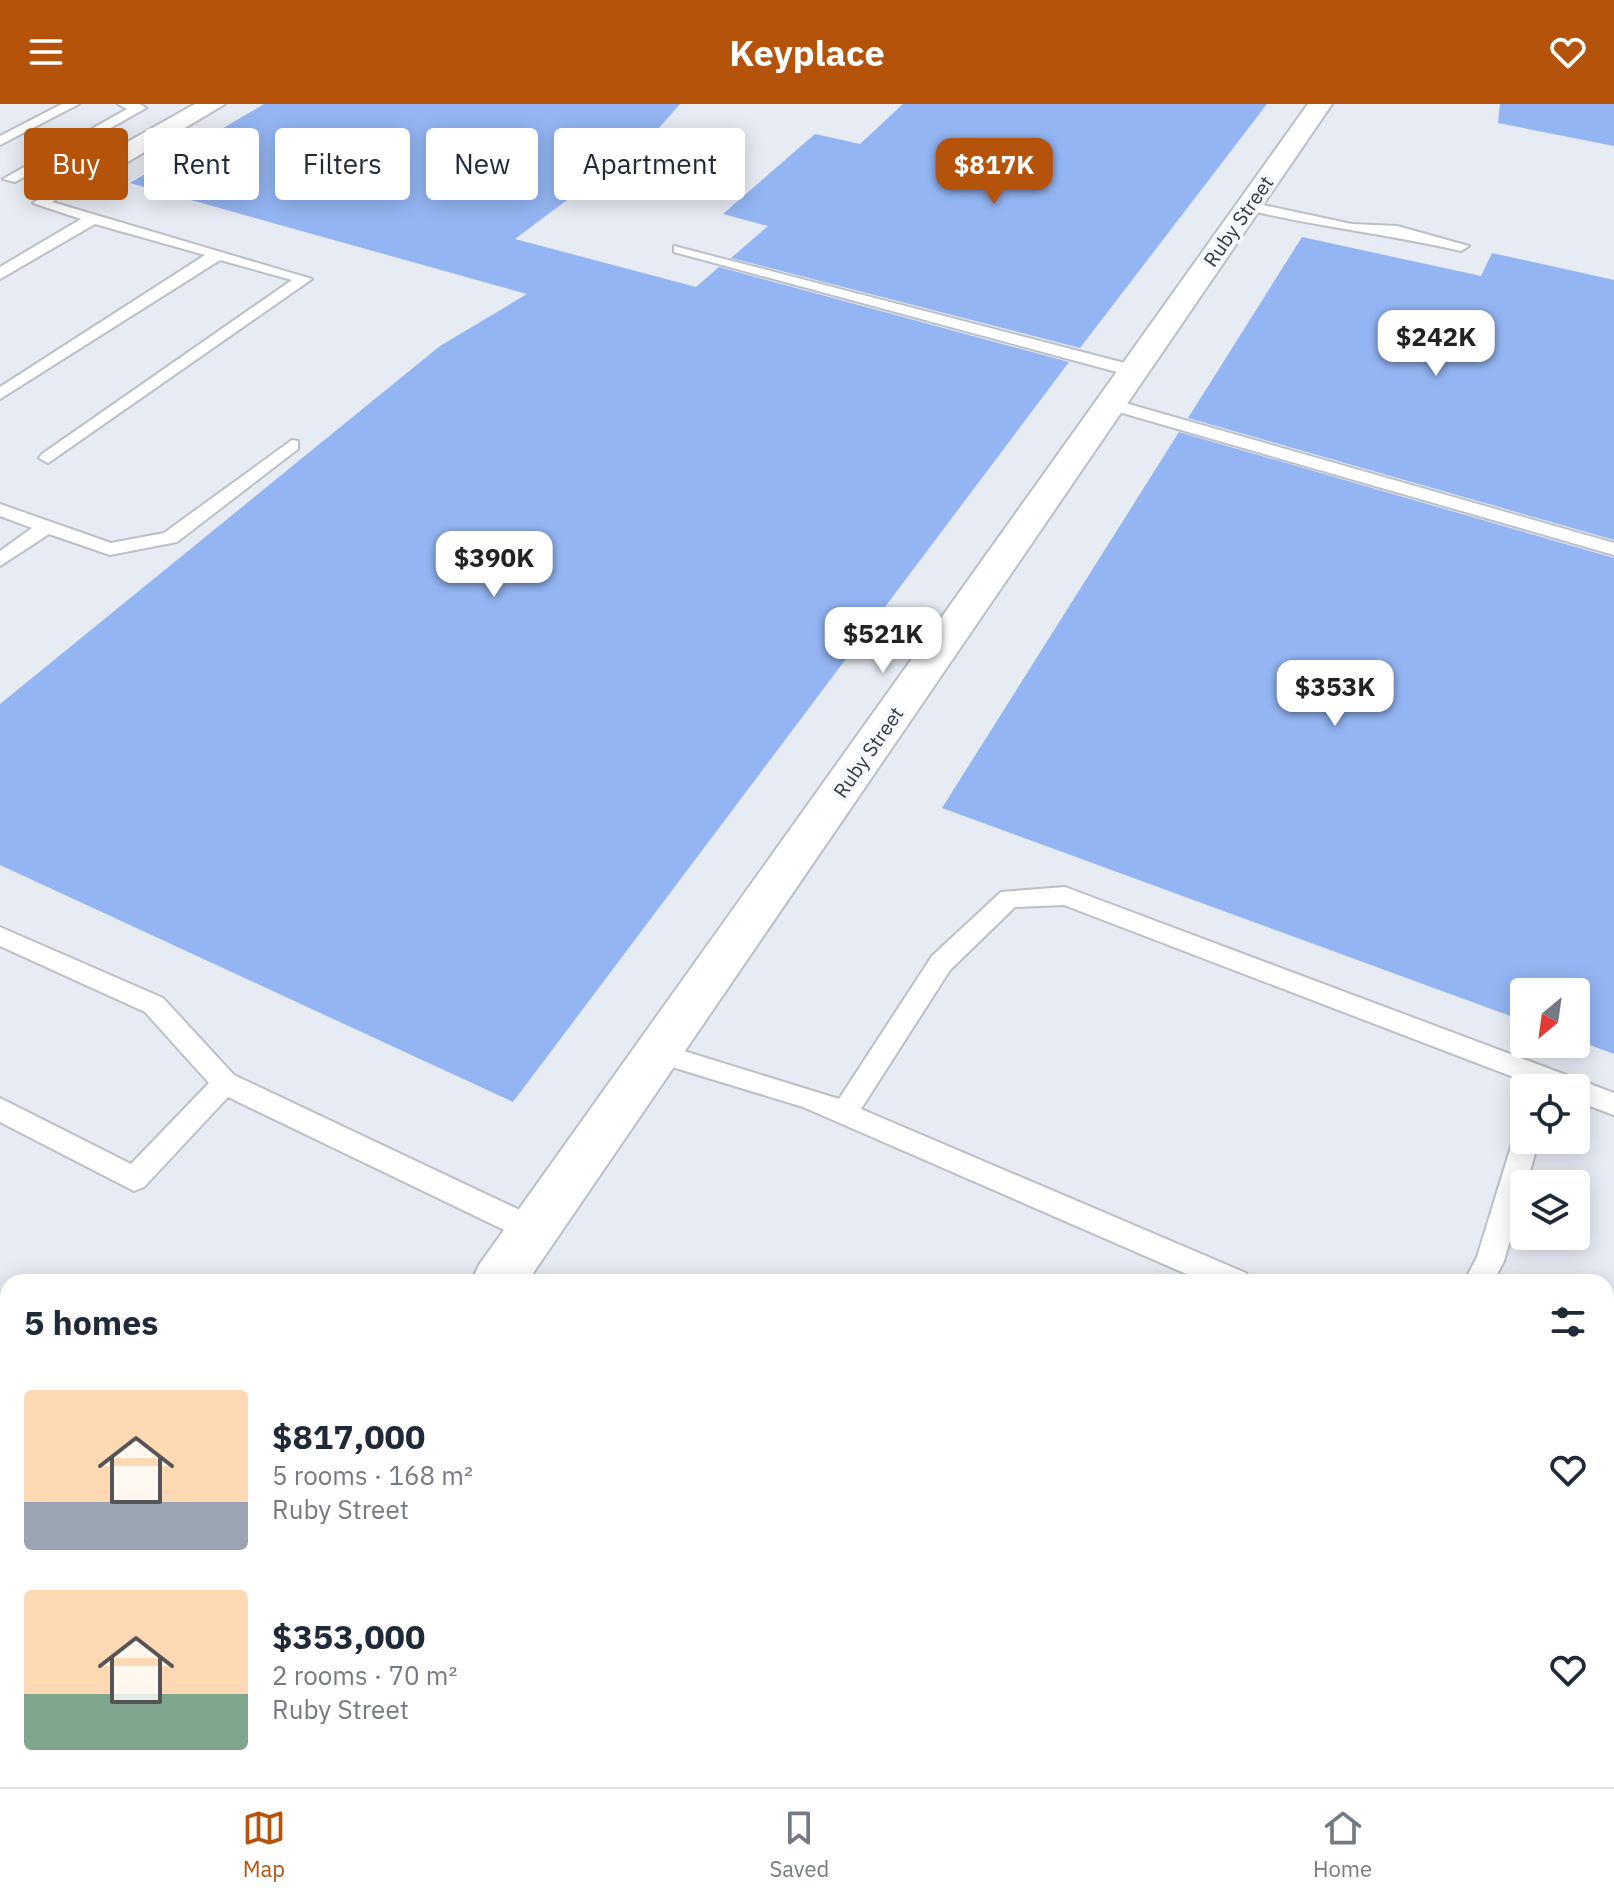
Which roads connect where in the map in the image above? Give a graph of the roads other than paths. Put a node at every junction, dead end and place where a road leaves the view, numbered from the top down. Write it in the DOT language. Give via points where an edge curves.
graph roads {
  1 [pos="72,104"];
  2 [pos="125,104"];
  3 [pos="213,104"];
  4 [pos="1320,104"];
  5 [pos="0,141"];
  6 [pos="128,152"];
  7 [pos="5,178"];
  8 [pos="45,200"];
  9 [pos="1249,206"];
  10 [pos="94,218"];
  11 [pos="1461,246"];
  12 [pos="679,249"];
  13 [pos="218,254"];
  14 [pos="0,274"];
  15 [pos="1134,371"];
  16 [pos="0,394"];
  17 [pos="1111,404"];
  18 [pos="292,445"];
  19 [pos="48,458"];
  20 [pos="0,510"];
  21 [pos="47,526"];
  22 [pos="1614,549"];
  23 [pos="0,560"];
  24 [pos="0,936"];
  25 [pos="658,1053"];
  26 [pos="1521,1074"];
  27 [pos="225,1083"];
  28 [pos="1590,1095"];
  29 [pos="1614,1104"];
  30 [pos="0,1109"];
  31 [pos="844,1114"];
  32 [pos="1522,1154"];
  33 [pos="533,1230"];
  34 [pos="503,1274"];
  35 [pos="1217,1274"];
  36 [pos="1483,1274"];
  1 -- 5 [label="lane"];
  2 -- 7 [label="lane" via="139,108"];
  3 -- 6 [label="street"];
  4 -- 9 [label="street, Ruby Street"];
  8 -- 10 [label="lane" via="40,203"];
  9 -- 11 [label="lane"];
  9 -- 15 [label="street, Ruby Street"];
  10 -- 13 [label="lane"];
  10 -- 14 [label="lane"];
  12 -- 15 [label="lane"];
  13 -- 16 [label="lane"];
  13 -- 19 [label="lane" via="304,279"];
  15 -- 17 [label="street, Ruby Street"];
  17 -- 22 [label="lane"];
  17 -- 25 [label="street, Ruby Street"];
  18 -- 21 [label="lane" via="170,538 110,549"];
  20 -- 21 [label="lane"];
  21 -- 23 [label="lane"];
  24 -- 27 [label="lane" via="154,1005"];
  25 -- 31 [label="lane" via="809,1098"];
  25 -- 33 [label="street, Ruby Street"];
  26 -- 31 [label="lane" via="1065,896 1009,898 941,963"];
  27 -- 30 [label="lane" via="134,1179"];
  27 -- 33 [label="lane"];
  28 -- 29 [label="lane"];
  31 -- 35 [label="lane"];
  32 -- 36 [label="lane"];
  33 -- 34 [label="street, Ruby Street"];
}
